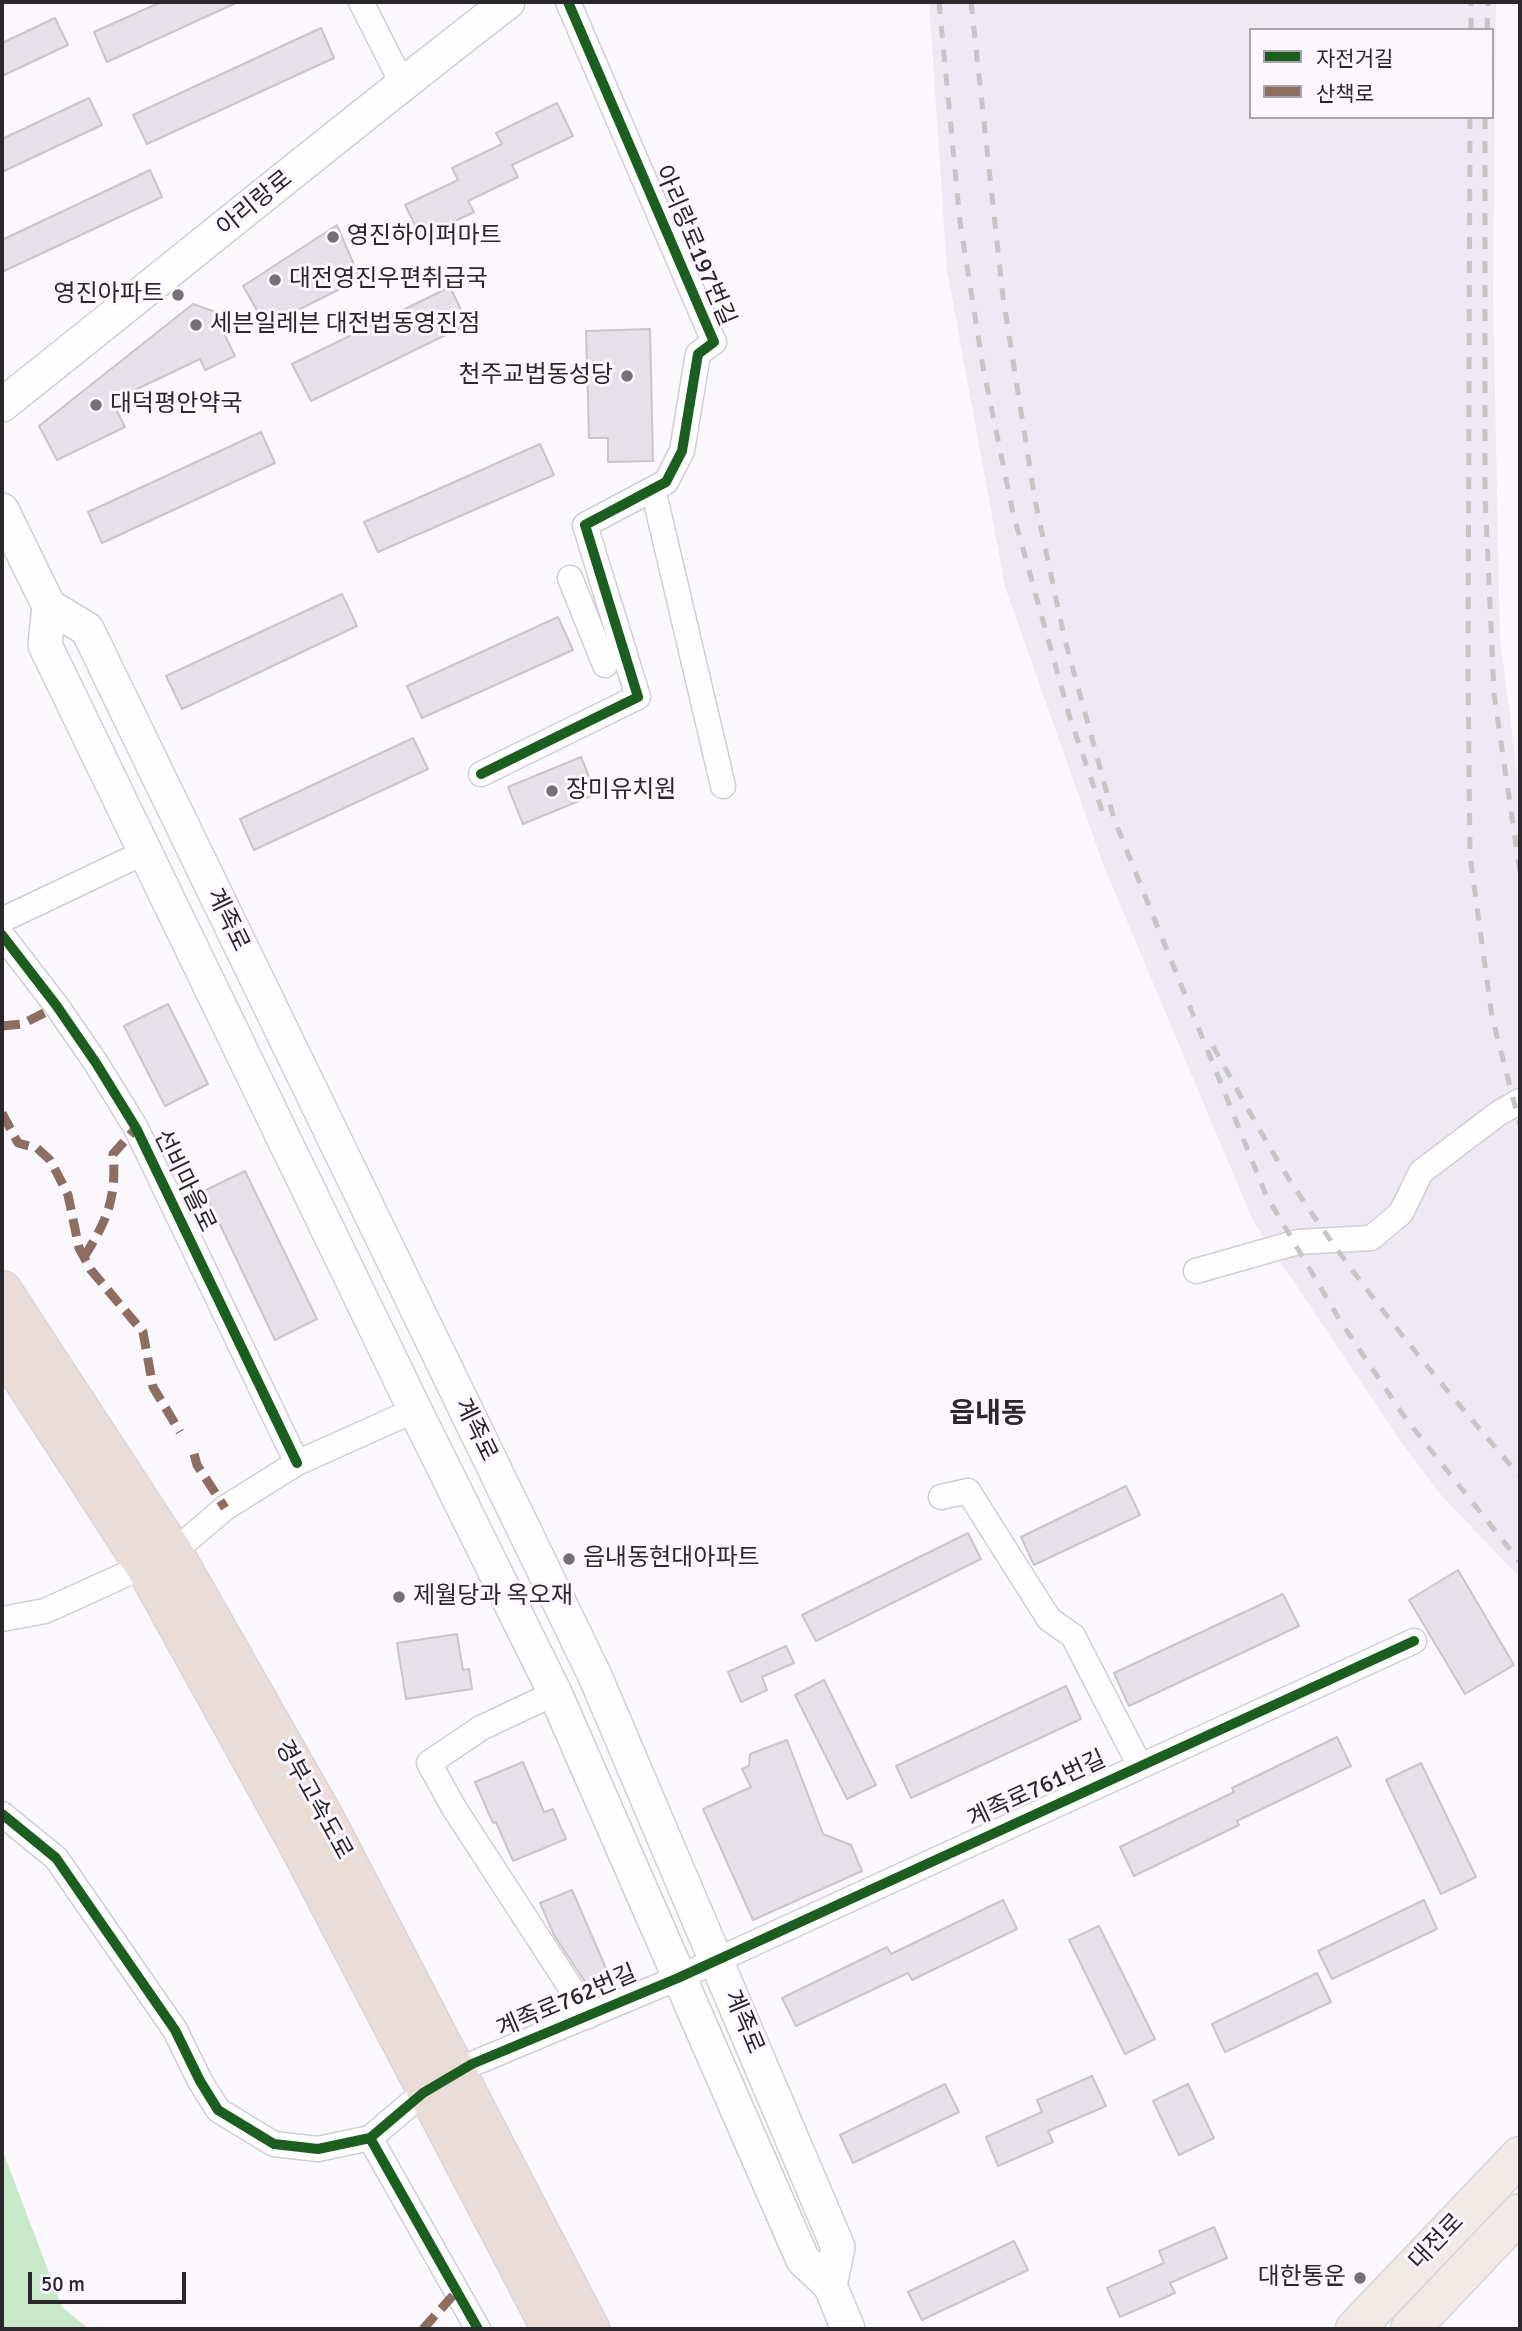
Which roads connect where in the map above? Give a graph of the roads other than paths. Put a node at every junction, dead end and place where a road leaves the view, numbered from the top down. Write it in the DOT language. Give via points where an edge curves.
graph roads {
  1 [pos="362,2"];
  2 [pos="508,2"];
  3 [pos="568,2"];
  4 [pos="402,83"];
  5 [pos="2,405"];
  6 [pos="653,489"];
  7 [pos="2,510"];
  8 [pos="570,578"];
  9 [pos="49,606"];
  10 [pos="605,665"];
  11 [pos="481,774"];
  12 [pos="723,786"];
  13 [pos="145,852"];
  14 [pos="2,919"];
  15 [pos="2,935"];
  16 [pos="1520,1101"];
  17 [pos="1196,1271"];
  18 [pos="2,1290"];
  19 [pos="2,1347"];
  20 [pos="415,1410"];
  21 [pos="297,1463"];
  22 [pos="940,1497"];
  23 [pos="185,1542"];
  24 [pos="133,1570"];
  25 [pos="2,1619"];
  26 [pos="1414,1641"];
  27 [pos="555,1693"];
  28 [pos="1140,1766"];
  29 [pos="2,1814"];
  30 [pos="717,1960"];
  31 [pos="678,1978"];
  32 [pos="589,2016"];
  33 [pos="472,2064"];
  34 [pos="424,2093"];
  35 [pos="370,2138"];
  36 [pos="1520,2156"];
  37 [pos="1520,2213"];
  38 [pos="830,2285"];
  39 [pos="478,2329"];
  40 [pos="551,2329"];
  41 [pos="590,2329"];
  42 [pos="848,2329"];
  43 [pos="1355,2329"];
  44 [pos="1410,2329"];
  1 -- 4 [label="street"];
  2 -- 4 [label="main road, 아리랑로"];
  3 -- 6 [label="street, 아리랑로197번길" via="714,342 698,354 682,451 666,482"];
  4 -- 5 [label="main road, 아리랑로"];
  6 -- 11 [label="street, 아리랑로197번길" via="585,526 638,697"];
  6 -- 12 [label="street"];
  7 -- 9 [label="main road"];
  8 -- 10 [label="street"];
  9 -- 13 [label="main road, 계족로" via="45,645"];
  9 -- 30 [label="main road, 계족로" via="87,629 595,1676"];
  13 -- 14 [label="street"];
  13 -- 20 [label="main road, 계족로"];
  15 -- 21 [label="street, 선비마을로" via="69,1024 136,1128"];
  16 -- 17 [label="street" via="1421,1172 1401,1213 1371,1238 1298,1242"];
  18 -- 41 [label="highway, 경부고속도로" via="173,1552 326,1821"];
  19 -- 40 [label="highway, 경부고속도로" via="147,1570 296,1840"];
  20 -- 21 [label="street"];
  20 -- 27 [label="main road, 계족로"];
  21 -- 23 [label="street" via="225,1508"];
  22 -- 28 [label="street" via="968,1491 1049,1619 1073,1636"];
  24 -- 25 [label="street" via="45,1611"];
  26 -- 28 [label="street, 계족로761번길"];
  27 -- 31 [label="main road, 계족로"];
  27 -- 32 [label="street" via="481,1728 429,1763"];
  28 -- 30 [label="street, 계족로761번길"];
  29 -- 35 [label="street" via="56,1858 175,2030 218,2110 274,2144 318,2149"];
  30 -- 31 [label="street, 계족로761번길"];
  30 -- 38 [label="main road, 계족로" via="838,2247"];
  31 -- 32 [label="street, 계족로762번길"];
  31 -- 38 [label="main road, 계족로" via="803,2260"];
  32 -- 33 [label="street, 계족로762번길"];
  34 -- 35 [label="street"];
  35 -- 39 [label="street"];
  36 -- 43 [label="main road, 대전로"];
  37 -- 44 [label="main road, 대전로"];
  38 -- 42 [label="main road, 계족로"];
}
